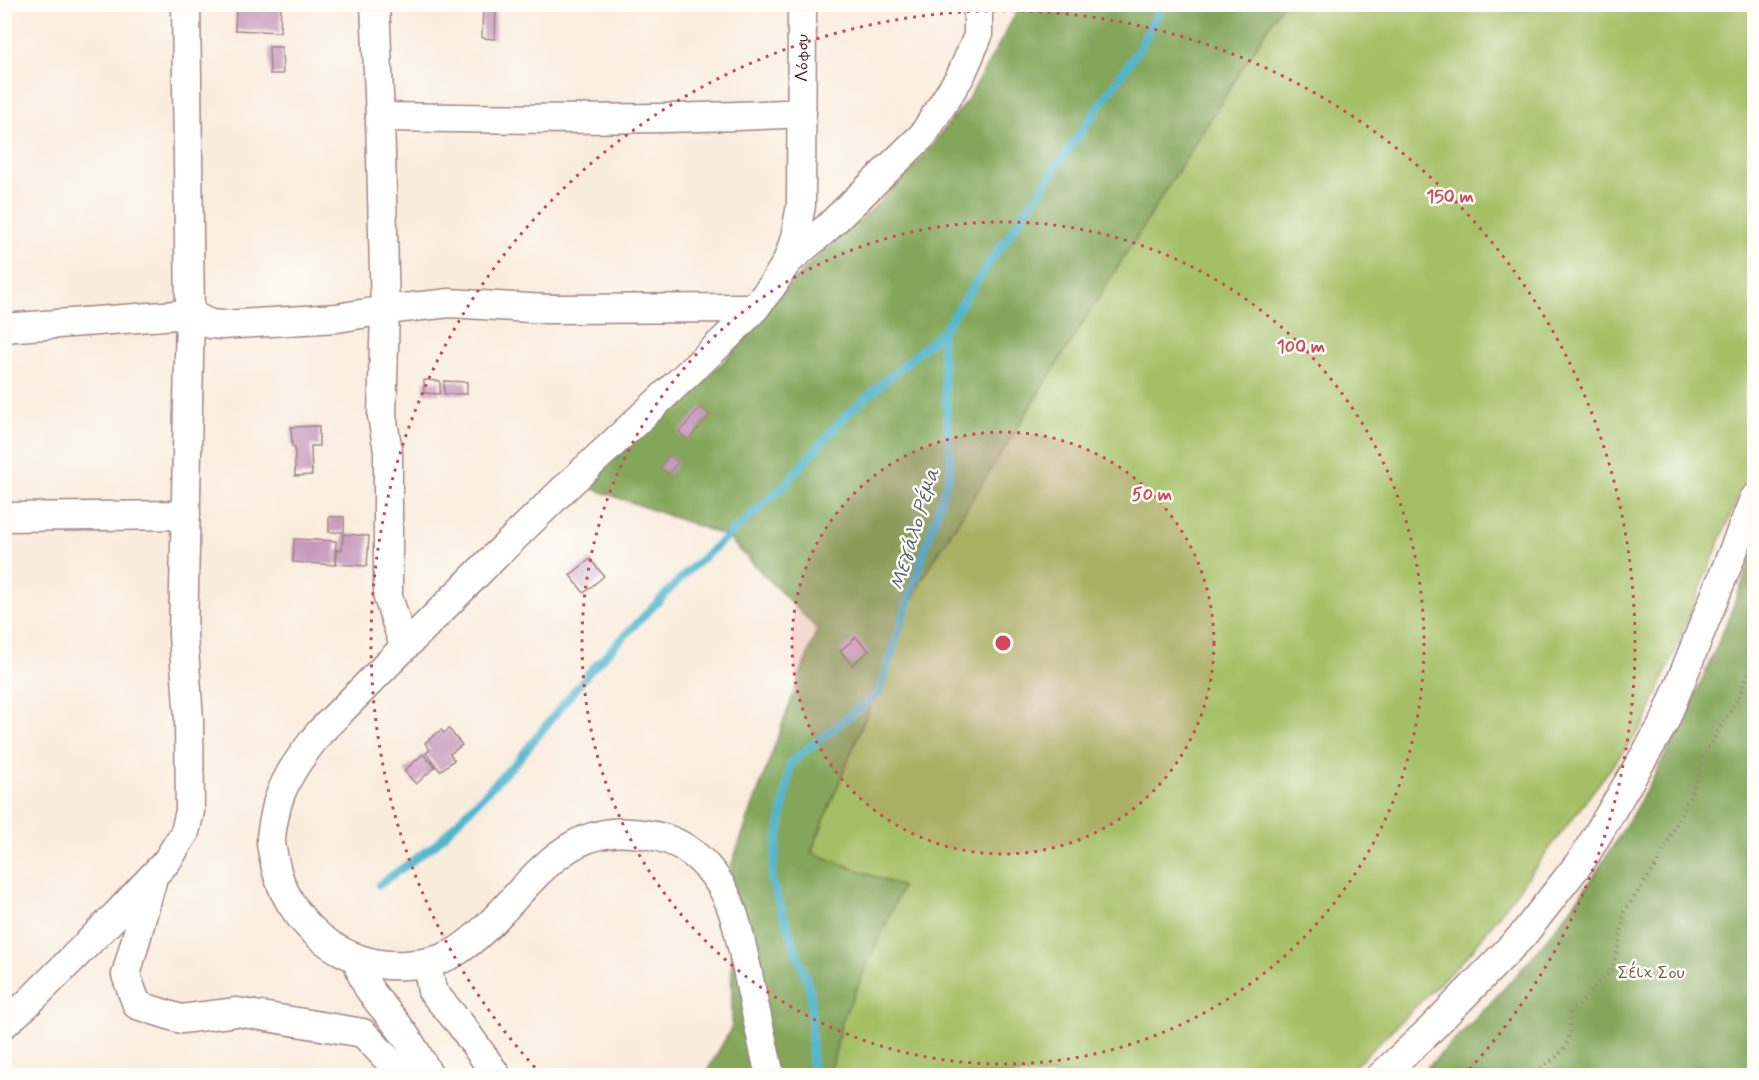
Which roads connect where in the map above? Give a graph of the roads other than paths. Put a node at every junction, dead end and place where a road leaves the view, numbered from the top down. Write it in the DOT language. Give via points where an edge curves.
graph roads {
  1 [pos="186,4"];
  2 [pos="375,4"];
  3 [pos="802,4"];
  4 [pos="978,4"];
  5 [pos="802,113"];
  6 [pos="380,117"];
  7 [pos="787,262"];
  8 [pos="755,308"];
  9 [pos="385,310"];
  10 [pos="190,314"];
  11 [pos="4,328"];
  12 [pos="1755,499"];
  13 [pos="186,515"];
  14 [pos="4,517"];
  15 [pos="404,646"];
  16 [pos="153,875"];
  17 [pos="358,960"];
  18 [pos="427,963"];
  19 [pos="4,1023"];
  20 [pos="408,1076"];
  21 [pos="429,1076"];
  22 [pos="496,1076"];
  23 [pos="770,1076"];
  24 [pos="1381,1076"];
  1 -- 10 [label="street"];
  2 -- 6 [label="street"];
  3 -- 5 [label="street, Λόφου"];
  4 -- 7 [label="street" via="978,36 974,46 961,75 923,135"];
  5 -- 6 [label="street" via="659,118"];
  5 -- 7 [label="street, Λόφου" via="801,205"];
  6 -- 9 [label="street"];
  7 -- 8 [label="street"];
  8 -- 9 [label="street" via="546,309 450,303"];
  8 -- 15 [label="street"];
  9 -- 10 [label="street" via="337,318 222,325"];
  9 -- 15 [label="street" via="382,416 388,451 388,597"];
  10 -- 11 [label="street"];
  10 -- 13 [label="street"];
  12 -- 24 [label="street" via="1664,723 1584,857 1523,934"];
  13 -- 14 [label="street"];
  13 -- 16 [label="street" via="183,635 190,811 184,832 167,861"];
  15 -- 17 [label="street" via="302,755 285,783 275,812 271,842 277,874 289,903 328,945"];
  16 -- 19 [label="street" via="42,990"];
  16 -- 20 [label="street" via="126,975 137,1005 181,1019 237,1012 363,1033"];
  17 -- 18 [label="street" via="382,965"];
  17 -- 21 [label="street" via="367,988 402,1032"];
  18 -- 22 [label="street" via="432,991"];
  18 -- 23 [label="street" via="452,954 472,940 570,846 598,835 651,835 681,845 707,867 726,894"];
}
